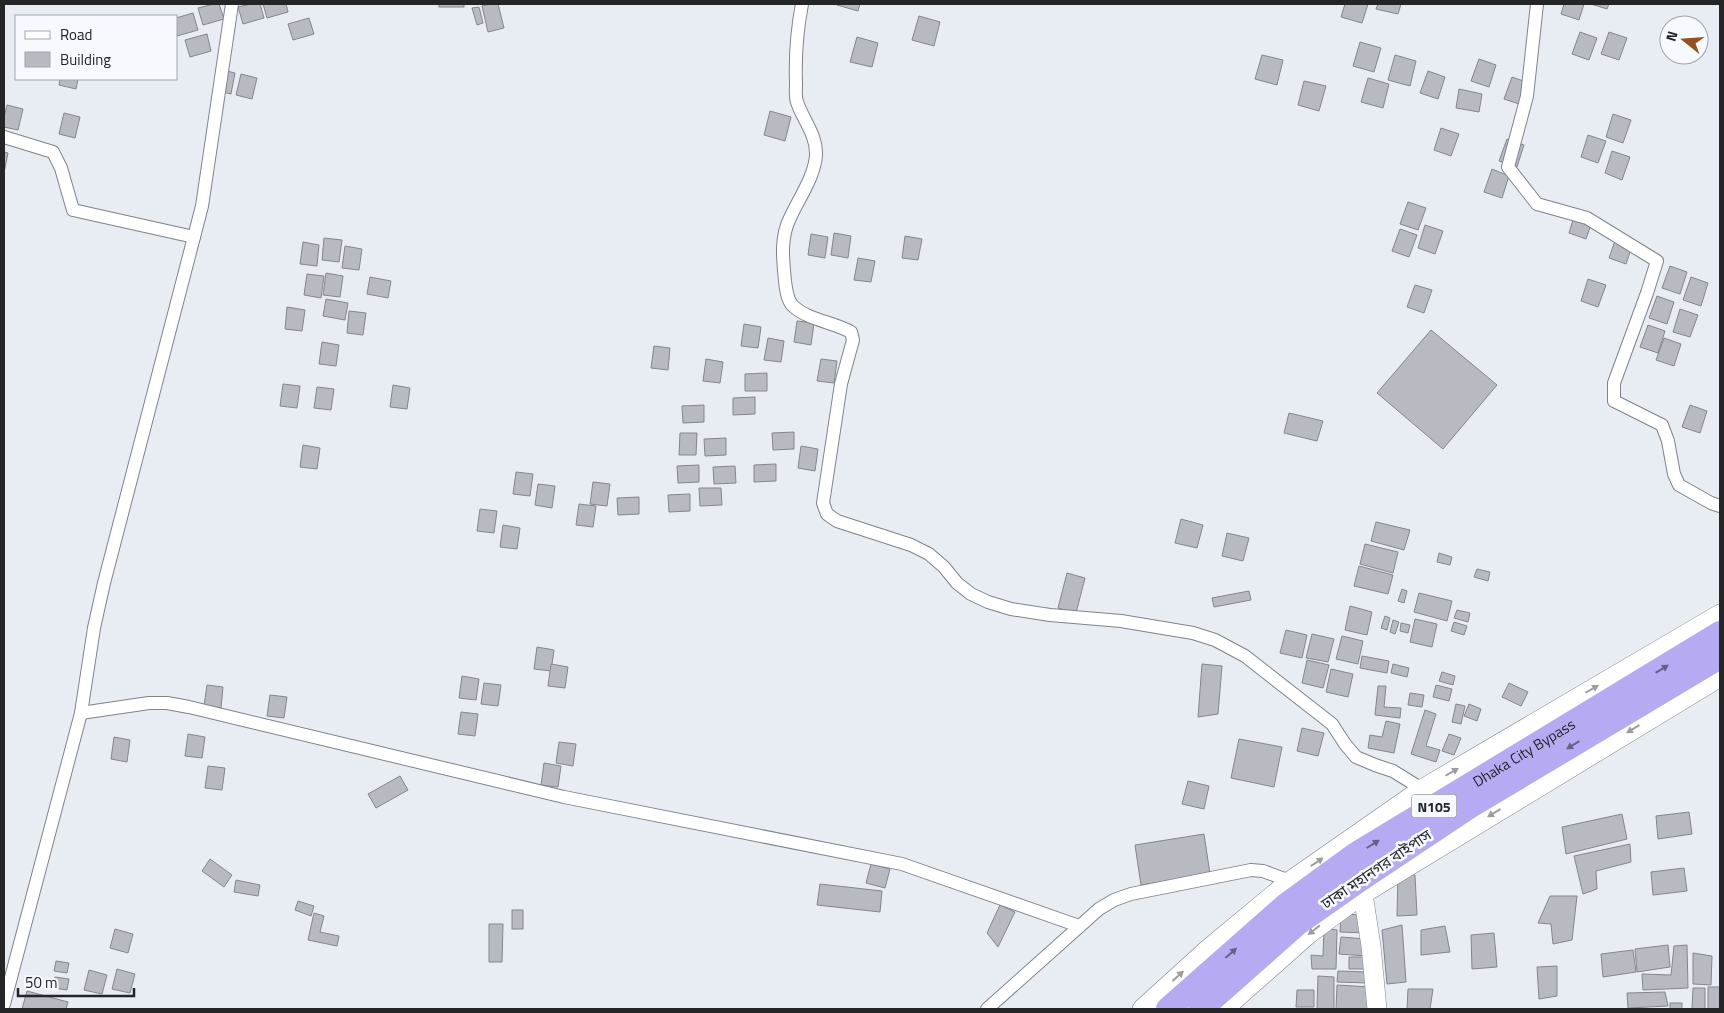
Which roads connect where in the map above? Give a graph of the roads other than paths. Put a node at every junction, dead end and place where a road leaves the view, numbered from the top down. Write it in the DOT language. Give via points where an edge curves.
graph roads {
  1 [pos="232,4"];
  2 [pos="802,4"];
  3 [pos="1537,4"];
  4 [pos="4,137"];
  5 [pos="194,237"];
  6 [pos="1720,506"];
  7 [pos="1720,614"];
  8 [pos="1720,633"];
  9 [pos="1720,656"];
  10 [pos="1720,677"];
  11 [pos="81,713"];
  12 [pos="1422,789"];
  13 [pos="1290,880"];
  14 [pos="1363,894"];
  15 [pos="1079,926"];
  16 [pos="4,1004"];
  17 [pos="987,1009"];
  18 [pos="1142,1009"];
  19 [pos="1168,1009"];
  20 [pos="1201,1009"];
  21 [pos="1224,1009"];
  22 [pos="1377,1009"];
  1 -- 5 [label="street" via="202,206"];
  2 -- 12 [label="street" via="795,65 796,101 814,140 816,155 810,178 789,218 784,236 782,258 786,293 791,305 843,327 851,332 853,340 841,384 828,466 823,503 827,514 837,521 929,554 957,583 988,602 1050,615 1121,621 1193,633 1215,640 1245,656 1332,724 1356,757 1393,771"];
  3 -- 6 [label="street" via="1527,96 1508,167 1537,204 1587,218 1657,261 1614,384 1614,401 1662,425 1679,485"];
  4 -- 5 [label="street" via="53,152 74,210"];
  5 -- 11 [label="street" via="104,583"];
  12 -- 7 [label="main road, one-way"];
  19 -- 8 [label="highway, Dhaka City Bypass / N105, one-way" via="1286,905 1356,854"];
  9 -- 20 [label="highway, ঢাকা মহানগর বাইপাস / N105, one-way" via="1469,807 1361,879 1297,924"];
  10 -- 14 [label="main road, one-way"];
  11 -- 15 [label="street" via="149,703 189,707 564,797 902,864"];
  11 -- 16 [label="street"];
  13 -- 12 [label="main road, one-way"];
  13 -- 15 [label="street" via="1264,870 1251,870 1131,894 1099,909"];
  18 -- 13 [label="main road, one-way"];
  14 -- 21 [label="main road, one-way" via="1310,933"];
  14 -- 22 [label="main road"];
  15 -- 17 [label="street"];
}
